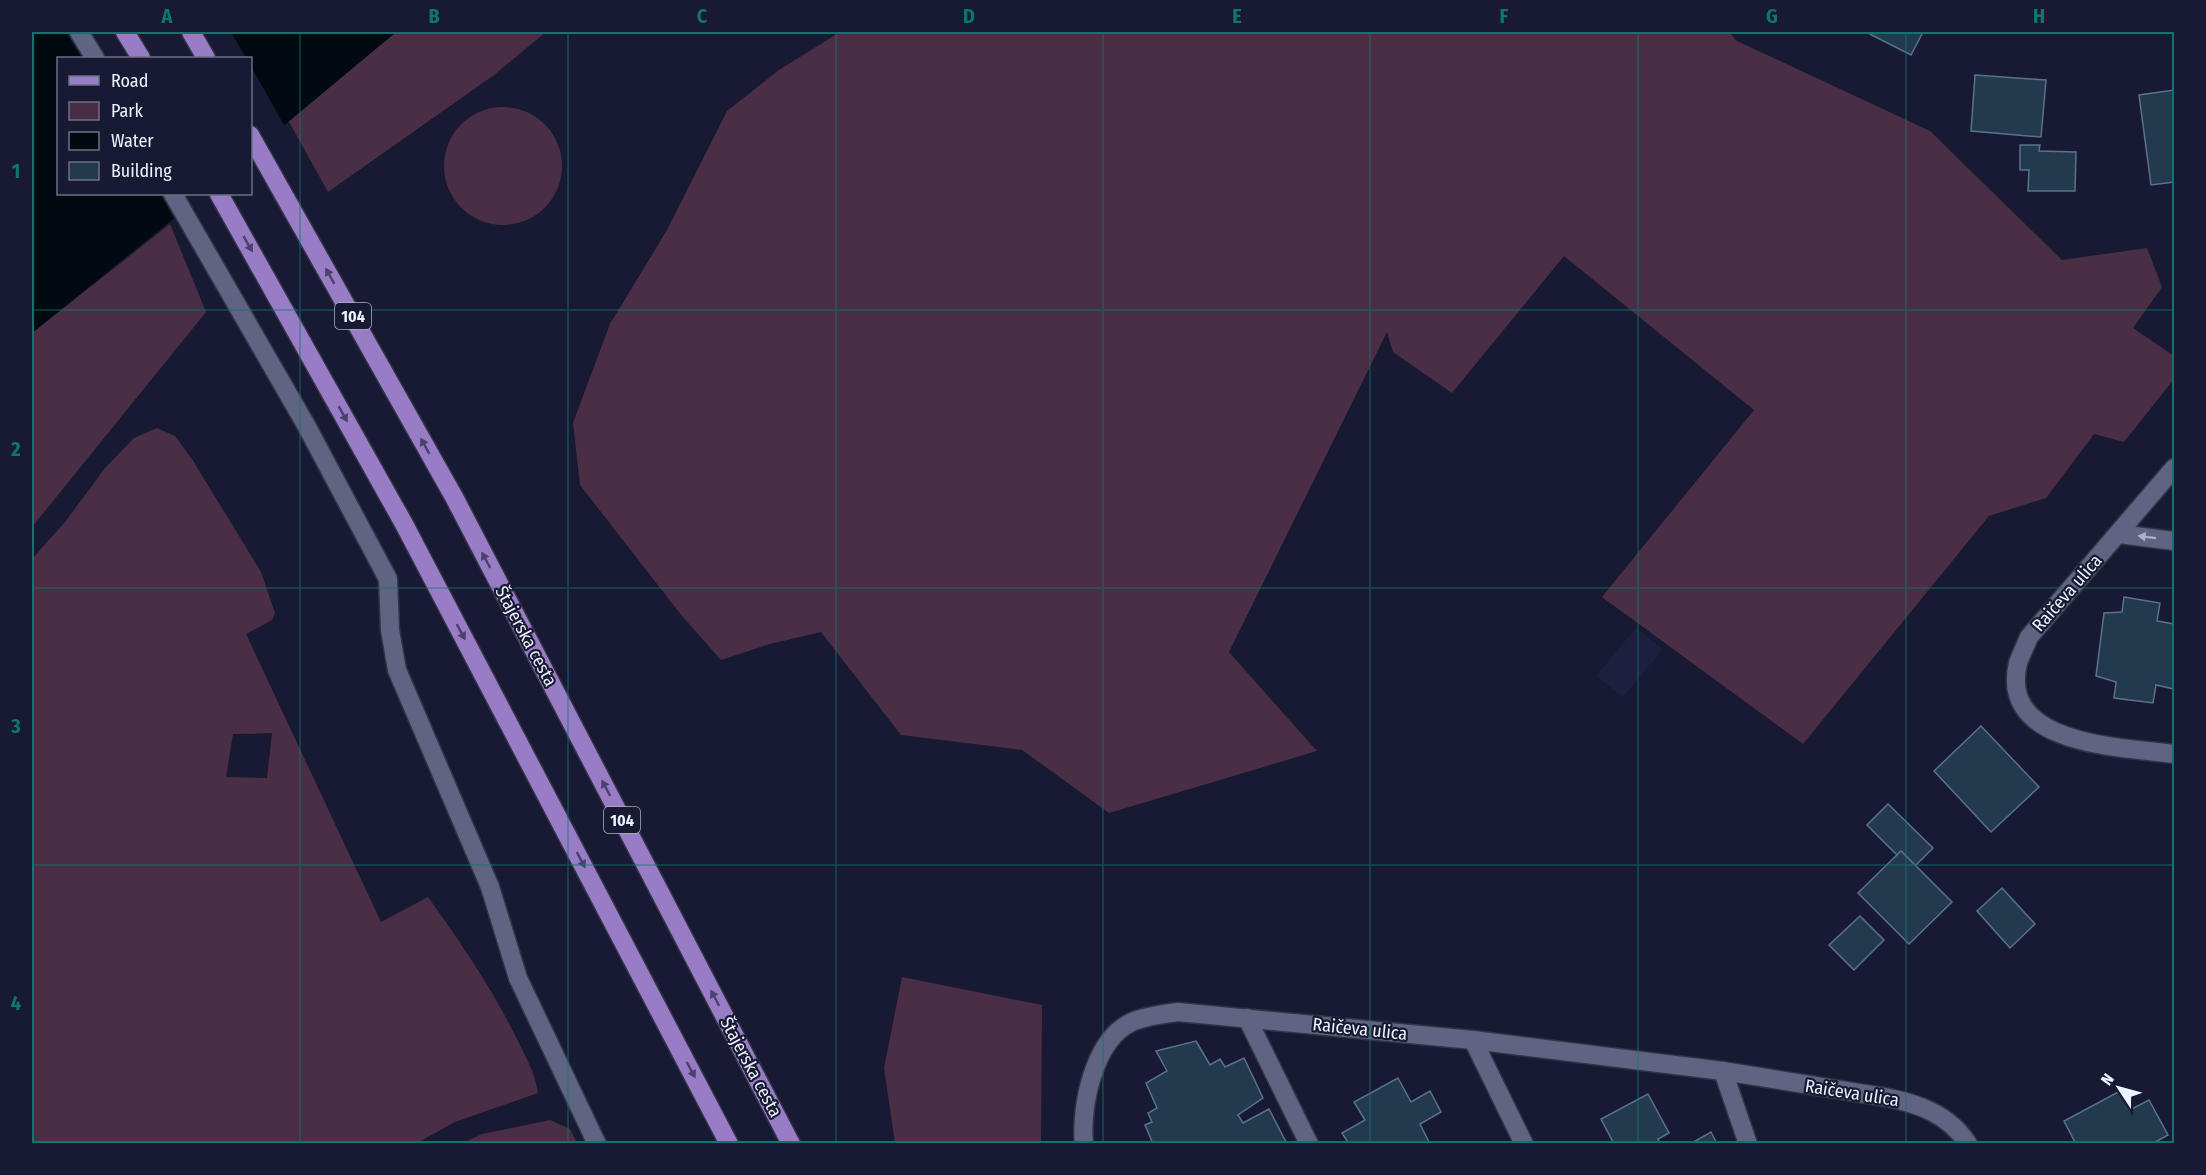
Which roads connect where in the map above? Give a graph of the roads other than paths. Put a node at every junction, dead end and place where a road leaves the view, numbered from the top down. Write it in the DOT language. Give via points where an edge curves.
graph roads {
  1 [pos="79,32"];
  2 [pos="125,32"];
  3 [pos="191,32"];
  4 [pos="94,57"];
  5 [pos="140,57"];
  6 [pos="205,57"];
  7 [pos="252,139"];
  8 [pos="174,195"];
  9 [pos="220,195"];
  10 [pos="2175,468"];
  11 [pos="2119,534"];
  12 [pos="2175,541"];
  13 [pos="2175,754"];
  14 [pos="1247,1018"];
  15 [pos="1473,1040"];
  16 [pos="1723,1071"];
  17 [pos="597,1143"];
  18 [pos="729,1143"];
  19 [pos="791,1143"];
  20 [pos="1084,1143"];
  21 [pos="1309,1143"];
  22 [pos="1524,1143"];
  23 [pos="1748,1143"];
  24 [pos="1968,1143"];
  1 -- 4 [label="street"];
  2 -- 5 [label="main road"];
  3 -- 6 [label="main road"];
  19 -- 7 [label="main road, Štajerska cesta / 104, one-way" via="454,497"];
  8 -- 17 [label="street" via="388,579 390,630 397,670 490,887 518,978"];
  9 -- 18 [label="main road, one-way" via="404,524"];
  10 -- 11 [label="street, Raičeva ulica"];
  12 -- 11 [label="street, one-way"];
  11 -- 13 [label="street, Raičeva ulica" via="2029,637 2018,664 2018,698 2036,721 2058,734 2081,741"];
  14 -- 15 [label="street, Raičeva ulica"];
  14 -- 20 [label="street, Raičeva ulica" via="1178,1012 1131,1022 1116,1034 1098,1059 1083,1113"];
  14 -- 21 [label="street"];
  15 -- 16 [label="street, Raičeva ulica"];
  15 -- 22 [label="street"];
  16 -- 23 [label="street"];
  16 -- 24 [label="street, Raičeva ulica" via="1908,1101 1945,1117"];
}
